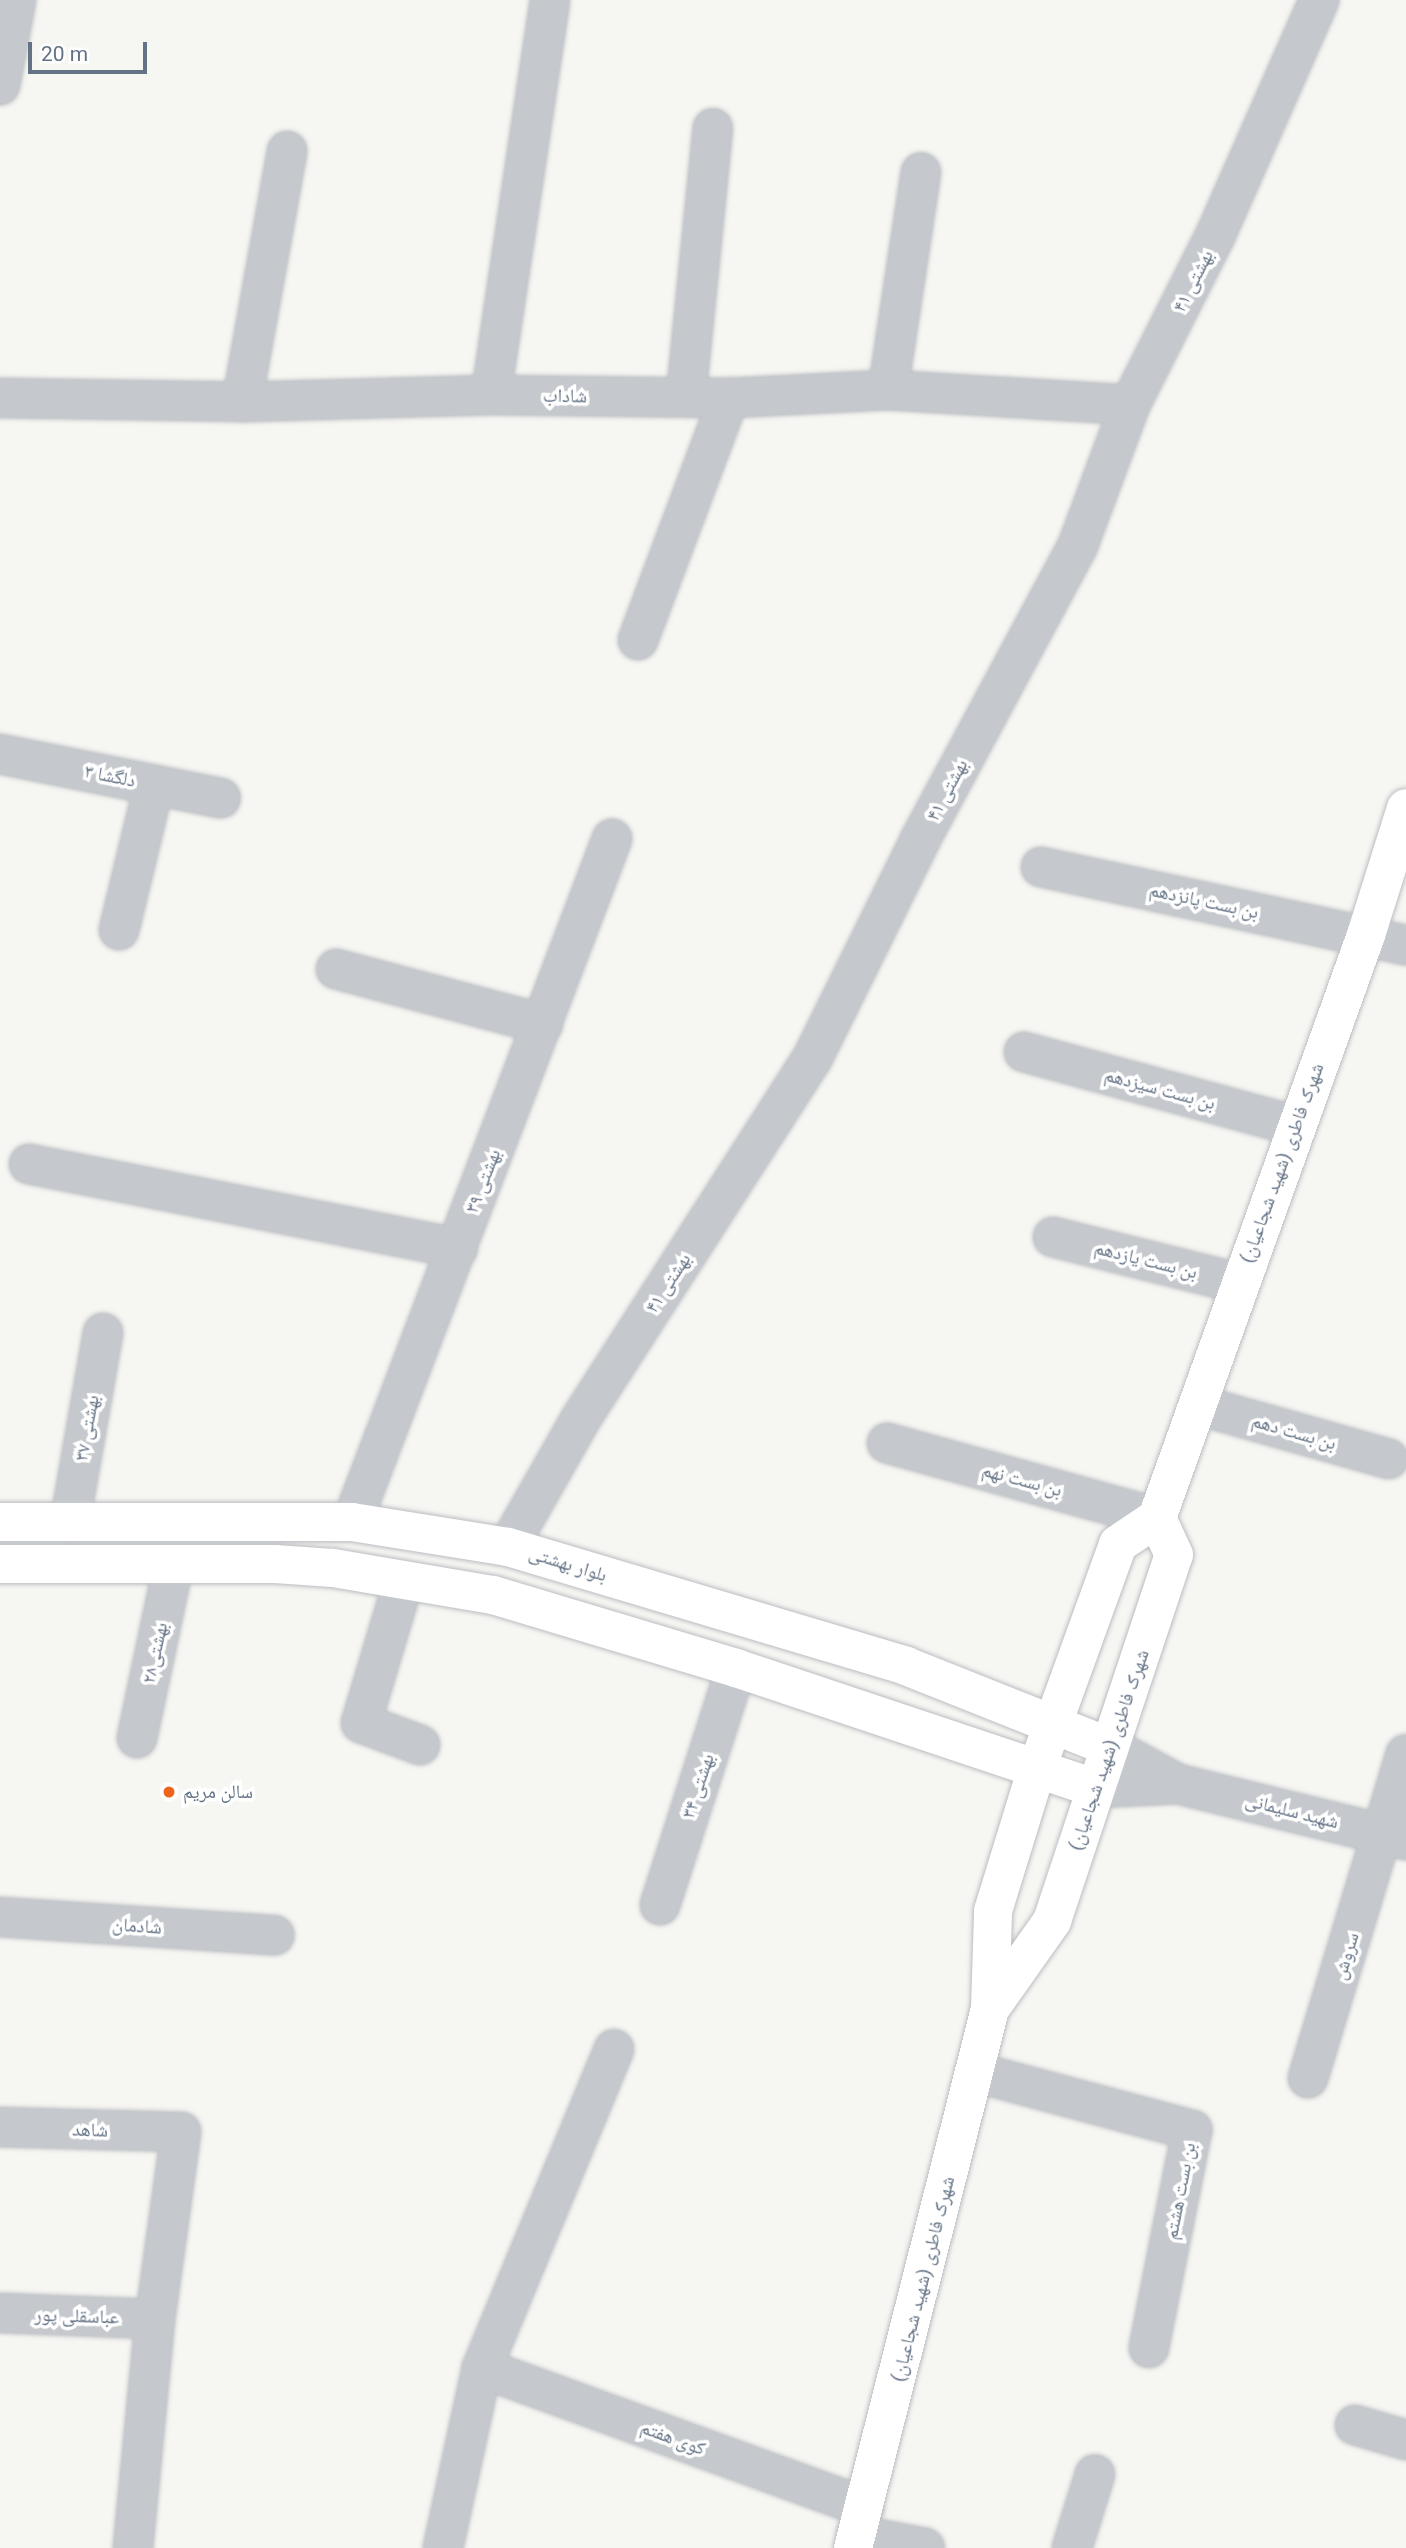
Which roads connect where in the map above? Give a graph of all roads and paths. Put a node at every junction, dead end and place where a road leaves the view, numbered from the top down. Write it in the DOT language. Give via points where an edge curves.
graph roads {
  1 [pos="16,0"];
  2 [pos="1320,0"];
  3 [pos="550,1"];
  4 [pos="0,85"];
  5 [pos="713,128"];
  6 [pos="287,152"];
  7 [pos="921,172"];
  8 [pos="888,390"];
  9 [pos="491,395"];
  10 [pos="686,397"];
  11 [pos="0,398"];
  12 [pos="729,398"];
  13 [pos="242,402"];
  14 [pos="1130,405"];
  15 [pos="638,640"];
  16 [pos="0,754"];
  17 [pos="154,785"];
  18 [pos="221,798"];
  19 [pos="1406,808"];
  20 [pos="612,839"];
  21 [pos="1041,867"];
  22 [pos="119,930"];
  23 [pos="1366,935"];
  24 [pos="1406,945"];
  25 [pos="335,969"];
  26 [pos="542,1024"];
  27 [pos="1024,1052"];
  28 [pos="1297,1126"];
  29 [pos="29,1164"];
  30 [pos="1053,1237"];
  31 [pos="458,1248"];
  32 [pos="1238,1283"];
  33 [pos="103,1334"];
  34 [pos="1198,1405"];
  35 [pos="887,1443"];
  36 [pos="1389,1459"];
  37 [pos="1157,1518"];
  38 [pos="0,1522"];
  39 [pos="70,1522"];
  40 [pos="352,1522"];
  41 [pos="509,1546"];
  42 [pos="0,1564"];
  43 [pos="173,1567"];
  44 [pos="404,1580"];
  45 [pos="736,1668"];
  46 [pos="1054,1724"];
  47 [pos="137,1738"];
  48 [pos="419,1745"];
  49 [pos="1110,1747"];
  50 [pos="1406,1754"];
  51 [pos="1037,1768"];
  52 [pos="1178,1784"];
  53 [pos="1095,1788"];
  54 [pos="1395,1837"];
  55 [pos="660,1905"];
  56 [pos="0,1917"];
  57 [pos="274,1935"];
  58 [pos="990,2009"];
  59 [pos="614,2049"];
  60 [pos="975,2072"];
  61 [pos="1308,2078"];
  62 [pos="0,2127"];
  63 [pos="0,2313"];
  64 [pos="155,2319"];
  65 [pos="1149,2348"];
  66 [pos="482,2368"];
  67 [pos="1355,2425"];
  68 [pos="1406,2440"];
  69 [pos="1095,2474"];
  70 [pos="858,2530"];
  71 [pos="133,2548"];
  72 [pos="443,2548"];
  73 [pos="925,2548"];
  74 [pos="1072,2548"];
  1 -- 4 [label="street"];
  2 -- 14 [label="street, بهشتی ۴۱" via="1216,234"];
  3 -- 9 [label="street"];
  5 -- 10 [label="street"];
  6 -- 13 [label="street"];
  7 -- 8 [label="street"];
  8 -- 12 [label="street, شاداب"];
  8 -- 14 [label="street, شاداب"];
  9 -- 10 [label="street, شاداب"];
  9 -- 13 [label="street, شاداب"];
  10 -- 12 [label="street, شاداب"];
  11 -- 13 [label="street, شاداب"];
  12 -- 15 [label="street"];
  14 -- 41 [label="street, بهشتی ۴۱" via="1078,545 920,840 813,1059 580,1420"];
  16 -- 17 [label="street, دلگشا ۳"];
  17 -- 18 [label="street, دلگشا ۳"];
  17 -- 22 [label="street"];
  19 -- 23 [label="main road, شهرک فاطری (شهید شجاعیان)"];
  20 -- 26 [label="street, بهشتی ۳۹"];
  21 -- 23 [label="street, بن بست پانزدهم"];
  23 -- 24 [label="street, بن بست پانزدهم"];
  23 -- 28 [label="main road, شهرک فاطری (شهید شجاعیان)"];
  25 -- 26 [label="street"];
  26 -- 31 [label="street, بهشتی ۳۹"];
  27 -- 28 [label="street, بن بست سیزدهم"];
  28 -- 32 [label="main road, شهرک فاطری (شهید شجاعیان)"];
  29 -- 31 [label="street"];
  30 -- 32 [label="street, بن بست یازدهم"];
  31 -- 40 [label="street, بهشتی ۳۹"];
  32 -- 34 [label="main road, شهرک فاطری (شهید شجاعیان)"];
  33 -- 39 [label="street, بهشتی ٣٧"];
  34 -- 36 [label="street, بن بست دهم"];
  34 -- 37 [label="main road, شهرک فاطری (شهید شجاعیان)"];
  35 -- 37 [label="street, بن بست نهم"];
  37 -- 46 [label="main road, شهرک فاطری (شهید شجاعیان)" via="1118,1544"];
  37 -- 49 [label="main road, شهرک فاطری (شهید شجاعیان)" via="1174,1555"];
  38 -- 39 [label="main road, بلوار بهشتی"];
  39 -- 40 [label="main road, بلوار بهشتی"];
  40 -- 41 [label="main road, بلوار بهشتی"];
  41 -- 46 [label="main road, بلوار بهشتی" via="906,1666"];
  42 -- 43 [label="main road"];
  43 -- 44 [label="main road" via="275,1564"];
  43 -- 47 [label="street, بهشتی۲۸"];
  44 -- 45 [label="main road" via="494,1595"];
  44 -- 48 [label="street" via="360,1723"];
  45 -- 51 [label="main road"];
  45 -- 55 [label="street, بهشتی ۳۴"];
  46 -- 49 [label="main road, بلوار بهشتی"];
  46 -- 51 [label="main road, شهرک فاطری (شهید شجاعیان)"];
  49 -- 52 [label="street, شهید سلیمانی"];
  49 -- 53 [label="main road, شهرک فاطری (شهید شجاعیان)"];
  50 -- 54 [label="street, سروش"];
  51 -- 53 [label="main road"];
  51 -- 58 [label="main road, شهرک فاطری (شهید شجاعیان)" via="993,1911"];
  52 -- 53 [label="street, شهید سلیمانی"];
  52 -- 54 [label="street, شهید سلیمانی"];
  53 -- 58 [label="main road, شهرک فاطری (شهید شجاعیان)" via="1052,1921"];
  54 -- 61 [label="street, سروش"];
  56 -- 57 [label="street, شادمان"];
  58 -- 60 [label="main road, شهرک فاطری (شهید شجاعیان)"];
  59 -- 66 [label="street"];
  60 -- 65 [label="street, بن بست هشتم" via="1192,2130"];
  60 -- 70 [label="main road, شهرک فاطری (شهید شجاعیان)"];
  62 -- 64 [label="street, شاهد" via="181,2132"];
  63 -- 64 [label="street, عباسقلی پور"];
  64 -- 71 [label="street"];
  66 -- 70 [label="street, کوی هفتم"];
  66 -- 72 [label="street"];
  67 -- 68 [label="street"];
  69 -- 74 [label="street"];
  70 -- 73 [label="street, کوی هفتم"];
}
